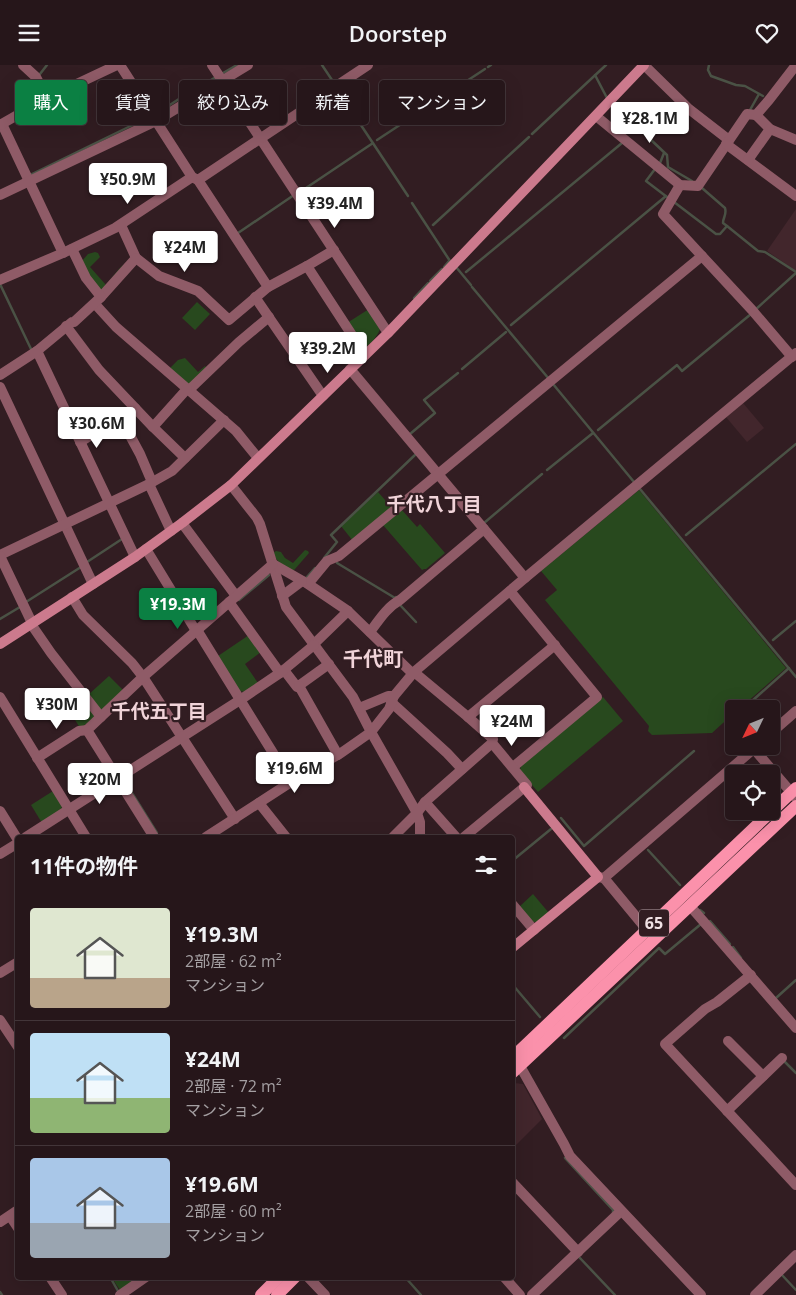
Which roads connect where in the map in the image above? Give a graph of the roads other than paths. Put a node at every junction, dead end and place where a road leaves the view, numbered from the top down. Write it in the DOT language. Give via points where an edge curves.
graph roads {
  1 [pos="23,65"];
  2 [pos="118,65"];
  3 [pos="212,65"];
  4 [pos="248,65"];
  5 [pos="368,65"];
  6 [pos="644,65"];
  7 [pos="793,66"];
  8 [pos="38,80"];
  9 [pos="87,80"];
  10 [pos="128,80"];
  11 [pos="222,80"];
  12 [pos="596,115"];
  13 [pos="756,115"];
  14 [pos="15,117"];
  15 [pos="1,125"];
  16 [pos="147,125"];
  17 [pos="159,125"];
  18 [pos="251,125"];
  19 [pos="770,129"];
  20 [pos="260,138"];
  21 [pos="796,140"];
  22 [pos="728,142"];
  23 [pos="748,160"];
  24 [pos="195,178"];
  25 [pos="28,181"];
  26 [pos="680,185"];
  27 [pos="795,193"];
  28 [pos="0,195"];
  29 [pos="121,225"];
  30 [pos="334,250"];
  31 [pos="67,251"];
  32 [pos="702,256"];
  33 [pos="136,258"];
  34 [pos="307,266"];
  35 [pos="0,280"];
  36 [pos="268,287"];
  37 [pos="255,297"];
  38 [pos="98,300"];
  39 [pos="269,317"];
  40 [pos="66,326"];
  41 [pos="388,333"];
  42 [pos="37,351"];
  43 [pos="365,355"];
  44 [pos="794,355"];
  45 [pos="350,369"];
  46 [pos="0,375"];
  47 [pos="0,387"];
  48 [pos="188,390"];
  49 [pos="323,396"];
  50 [pos="135,408"];
  51 [pos="120,417"];
  52 [pos="224,420"];
  53 [pos="153,427"];
  54 [pos="80,442"];
  55 [pos="185,458"];
  56 [pos="258,458"];
  57 [pos="439,475"];
  58 [pos="150,483"];
  59 [pos="231,485"];
  60 [pos="110,503"];
  61 [pos="182,523"];
  62 [pos="65,524"];
  63 [pos="484,529"];
  64 [pos="171,531"];
  65 [pos="146,549"];
  66 [pos="0,555"];
  67 [pos="135,557"];
  68 [pos="273,564"];
  69 [pos="525,578"];
  70 [pos="305,582"];
  71 [pos="93,584"];
  72 [pos="510,591"];
  73 [pos="282,595"];
  74 [pos="72,597"];
  75 [pos="233,599"];
  76 [pos="348,611"];
  77 [pos="32,623"];
  78 [pos="197,630"];
  79 [pos="370,632"];
  80 [pos="0,644"];
  81 [pos="314,644"];
  82 [pos="555,645"];
  83 [pos="329,664"];
  84 [pos="282,671"];
  85 [pos="414,673"];
  86 [pos="143,677"];
  87 [pos="299,686"];
  88 [pos="0,697"];
  89 [pos="393,699"];
  90 [pos="240,700"];
  91 [pos="359,708"];
  92 [pos="796,711"];
  93 [pos="101,717"];
  94 [pos="468,717"];
  95 [pos="780,725"];
  96 [pos="87,730"];
  97 [pos="371,733"];
  98 [pos="182,738"];
  99 [pos="492,743"];
  100 [pos="338,755"];
  101 [pos="746,755"];
  102 [pos="762,755"];
  103 [pos="37,758"];
  104 [pos="513,767"];
  105 [pos="462,769"];
  106 [pos="118,779"];
  107 [pos="291,782"];
  108 [pos="524,787"];
  109 [pos="794,793"];
  110 [pos="425,802"];
  111 [pos="259,803"];
  112 [pos="796,806"];
  113 [pos="69,810"];
  114 [pos="0,811"];
  115 [pos="417,813"];
  116 [pos="235,819"];
  117 [pos="29,835"];
  118 [pos="85,835"];
  119 [pos="153,835"];
  120 [pos="211,835"];
  121 [pos="284,835"];
  122 [pos="395,835"];
  123 [pos="420,835"];
  124 [pos="454,835"];
  125 [pos="466,835"];
  126 [pos="15,836"];
  127 [pos="15,843"];
  128 [pos="0,854"];
  129 [pos="601,878"];
  130 [pos="690,906"];
  131 [pos="515,908"];
  132 [pos="534,930"];
  133 [pos="647,930"];
  134 [pos="515,946"];
  135 [pos="15,964"];
  136 [pos="0,973"];
  137 [pos="750,975"];
  138 [pos="0,1020"];
  139 [pos="796,1028"];
  140 [pos="728,1041"];
  141 [pos="15,1042"];
  142 [pos="782,1058"];
  143 [pos="515,1061"];
  144 [pos="515,1061"];
  145 [pos="515,1064"];
  146 [pos="763,1077"];
  147 [pos="727,1111"];
  148 [pos="515,1185"];
  149 [pos="796,1185"];
  150 [pos="621,1211"];
  151 [pos="14,1213"];
  152 [pos="0,1222"];
  153 [pos="578,1252"];
  154 [pos="796,1255"];
  155 [pos="52,1280"];
  156 [pos="144,1280"];
  157 [pos="276,1280"];
  158 [pos="292,1280"];
  159 [pos="311,1280"];
  160 [pos="507,1280"];
  161 [pos="135,1291"];
  162 [pos="62,1295"];
  163 [pos="120,1295"];
  164 [pos="261,1295"];
  165 [pos="277,1295"];
  166 [pos="325,1295"];
  167 [pos="520,1295"];
  168 [pos="532,1295"];
  169 [pos="701,1295"];
  170 [pos="755,1295"];
  1 -- 8 [label="street"];
  2 -- 9 [label="street"];
  2 -- 10 [label="street"];
  3 -- 11 [label="street"];
  4 -- 11 [label="street"];
  5 -- 20 [label="street"];
  6 -- 12 [label="street"];
  6 -- 22 [label="street"];
  7 -- 13 [label="street"];
  12 -- 26 [label="street"];
  12 -- 41 [label="street"];
  13 -- 19 [label="street"];
  13 -- 22 [label="street" via="747,114"];
  14 -- 15 [label="street"];
  15 -- 25 [label="street"];
  16 -- 25 [label="street"];
  17 -- 24 [label="street"];
  18 -- 20 [label="street"];
  19 -- 21 [label="street"];
  19 -- 23 [label="street"];
  20 -- 24 [label="street"];
  20 -- 30 [label="street"];
  22 -- 23 [label="street"];
  22 -- 26 [label="street" via="698,186"];
  23 -- 27 [label="street"];
  24 -- 29 [label="street"];
  24 -- 36 [label="street"];
  25 -- 28 [label="street"];
  25 -- 31 [label="street"];
  26 -- 32 [label="street" via="664,214"];
  29 -- 31 [label="street"];
  29 -- 33 [label="street"];
  30 -- 34 [label="street"];
  30 -- 41 [label="street"];
  31 -- 35 [label="street"];
  31 -- 38 [label="street"];
  32 -- 44 [label="street"];
  32 -- 57 [label="street"];
  33 -- 37 [label="street" via="159,276 198,291 229,320"];
  33 -- 38 [label="street"];
  34 -- 36 [label="street"];
  34 -- 43 [label="street"];
  36 -- 37 [label="street"];
  37 -- 39 [label="street"];
  38 -- 40 [label="street"];
  38 -- 48 [label="street" via="116,327"];
  39 -- 48 [label="street"];
  39 -- 49 [label="street"];
  40 -- 42 [label="street"];
  40 -- 50 [label="street" via="99,370"];
  41 -- 43 [label="street"];
  42 -- 46 [label="street"];
  42 -- 54 [label="street"];
  43 -- 45 [label="street"];
  44 -- 69 [label="street"];
  45 -- 49 [label="street"];
  45 -- 57 [label="street"];
  47 -- 62 [label="street"];
  48 -- 52 [label="street"];
  48 -- 53 [label="street"];
  49 -- 56 [label="street"];
  50 -- 51 [label="street"];
  50 -- 53 [label="street"];
  51 -- 54 [label="street"];
  51 -- 58 [label="street" via="140,454"];
  52 -- 55 [label="street"];
  52 -- 56 [label="street"];
  53 -- 55 [label="street"];
  54 -- 60 [label="street"];
  55 -- 58 [label="street" via="172,471"];
  56 -- 59 [label="street"];
  57 -- 63 [label="street"];
  57 -- 70 [label="street" via="339,556 327,561"];
  58 -- 60 [label="street"];
  58 -- 64 [label="street"];
  59 -- 61 [label="street"];
  59 -- 68 [label="street" via="257,518"];
  60 -- 62 [label="street"];
  60 -- 67 [label="street"];
  61 -- 64 [label="street"];
  61 -- 75 [label="street"];
  62 -- 66 [label="street"];
  62 -- 71 [label="street"];
  63 -- 69 [label="street"];
  63 -- 79 [label="street" via="395,603"];
  64 -- 65 [label="street"];
  65 -- 67 [label="street"];
  65 -- 78 [label="street"];
  66 -- 77 [label="street"];
  67 -- 71 [label="street"];
  68 -- 70 [label="street"];
  68 -- 73 [label="street"];
  68 -- 75 [label="street"];
  69 -- 72 [label="street"];
  70 -- 73 [label="street"];
  70 -- 76 [label="street"];
  71 -- 74 [label="street"];
  72 -- 82 [label="street"];
  72 -- 85 [label="street"];
  73 -- 81 [label="street" via="286,607"];
  74 -- 77 [label="street"];
  74 -- 86 [label="street" via="83,615"];
  75 -- 78 [label="street"];
  75 -- 84 [label="street"];
  76 -- 79 [label="street"];
  76 -- 81 [label="street"];
  77 -- 80 [label="street"];
  77 -- 93 [label="street"];
  78 -- 86 [label="street"];
  78 -- 90 [label="street"];
  79 -- 85 [label="street"];
  81 -- 83 [label="street"];
  81 -- 84 [label="street"];
  82 -- 94 [label="street"];
  82 -- 104 [label="street" via="597,697"];
  83 -- 87 [label="street"];
  83 -- 91 [label="street"];
  84 -- 87 [label="street"];
  84 -- 90 [label="street"];
  85 -- 89 [label="street"];
  85 -- 94 [label="street"];
  86 -- 93 [label="street"];
  86 -- 98 [label="street"];
  87 -- 100 [label="street"];
  88 -- 103 [label="street"];
  89 -- 91 [label="street" via="388,696"];
  89 -- 97 [label="street"];
  89 -- 105 [label="street"];
  90 -- 98 [label="street"];
  90 -- 107 [label="street"];
  91 -- 97 [label="street"];
  92 -- 95 [label="street"];
  93 -- 96 [label="street"];
  94 -- 99 [label="street" via="493,739"];
  96 -- 103 [label="street" via="80,731"];
  96 -- 106 [label="street"];
  97 -- 100 [label="street"];
  97 -- 115 [label="street"];
  98 -- 106 [label="street"];
  98 -- 116 [label="street"];
  99 -- 104 [label="street"];
  99 -- 105 [label="street"];
  100 -- 107 [label="street"];
  101 -- 129 [label="street"];
  102 -- 109 [label="street"];
  103 -- 113 [label="street"];
  104 -- 108 [label="street" via="527,785"];
  105 -- 110 [label="street"];
  106 -- 113 [label="street"];
  106 -- 119 [label="street"];
  107 -- 111 [label="street"];
  108 -- 125 [label="street"];
  108 -- 129 [label="street"];
  109 -- 133 [label="main road, 65"];
  110 -- 115 [label="street"];
  110 -- 124 [label="street"];
  111 -- 116 [label="street"];
  111 -- 121 [label="street"];
  112 -- 130 [label="main road, 65"];
  113 -- 117 [label="street"];
  113 -- 118 [label="street"];
  114 -- 126 [label="street"];
  115 -- 122 [label="street"];
  115 -- 123 [label="street"];
  116 -- 120 [label="street"];
  127 -- 128 [label="street"];
  129 -- 132 [label="street"];
  129 -- 133 [label="street"];
  130 -- 137 [label="street"];
  130 -- 144 [label="main road, 65"];
  131 -- 132 [label="street"];
  132 -- 134 [label="street"];
  133 -- 143 [label="main road, 65"];
  135 -- 136 [label="street"];
  137 -- 139 [label="street"];
  137 -- 147 [label="street" via="665,1044"];
  138 -- 141 [label="street"];
  140 -- 146 [label="street"];
  142 -- 146 [label="street"];
  145 -- 150 [label="street" via="570,1156"];
  146 -- 147 [label="street"];
  147 -- 149 [label="street"];
  148 -- 153 [label="street"];
  150 -- 153 [label="street"];
  150 -- 169 [label="street"];
  151 -- 152 [label="street"];
  153 -- 168 [label="street"];
  154 -- 170 [label="street"];
  155 -- 162 [label="street"];
  156 -- 161 [label="street"];
  157 -- 164 [label="main road"];
  158 -- 165 [label="main road"];
  159 -- 166 [label="street"];
  160 -- 167 [label="street"];
  161 -- 163 [label="street"];
}
